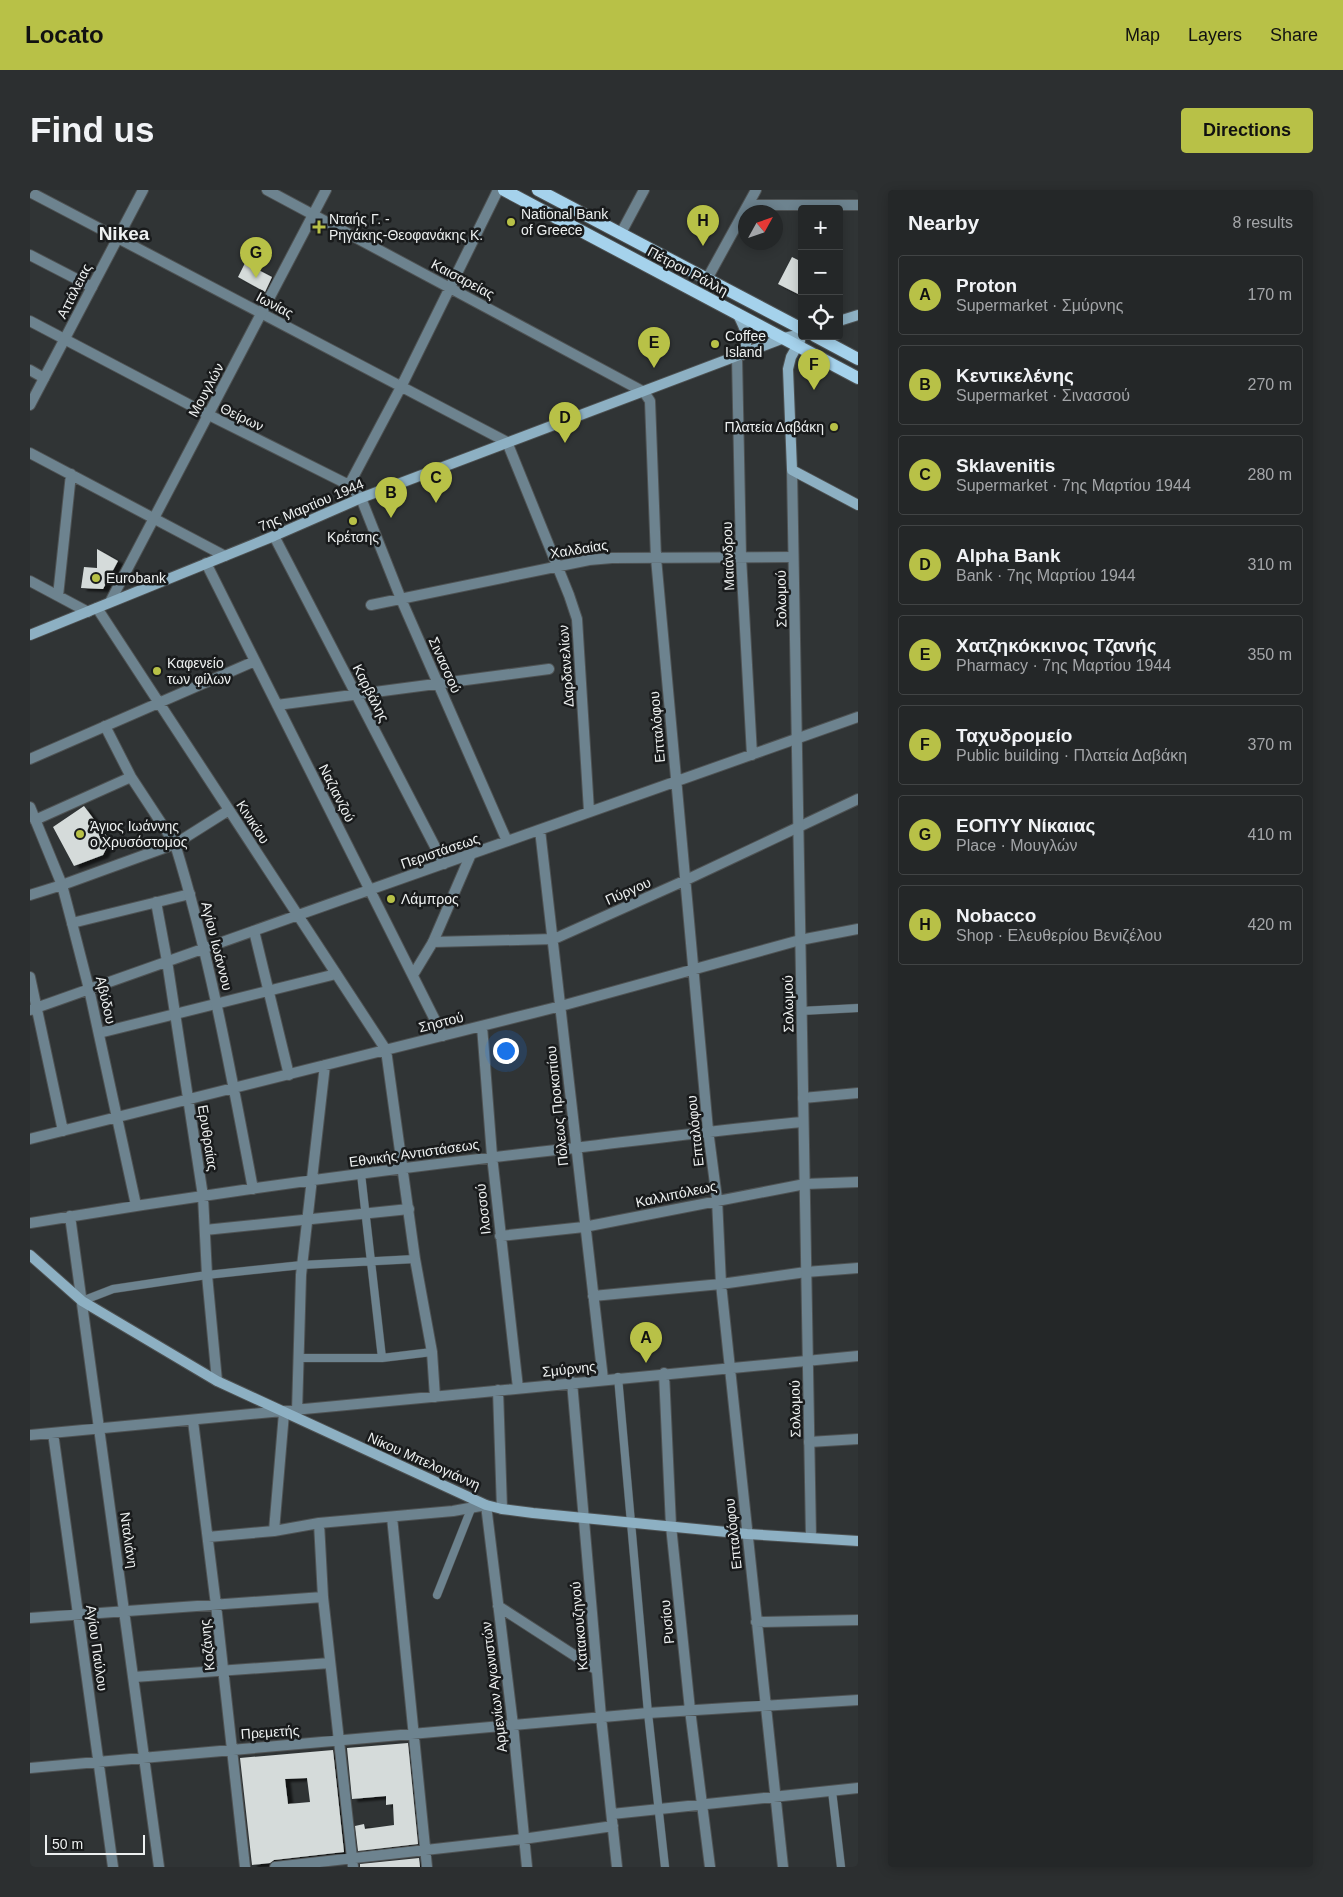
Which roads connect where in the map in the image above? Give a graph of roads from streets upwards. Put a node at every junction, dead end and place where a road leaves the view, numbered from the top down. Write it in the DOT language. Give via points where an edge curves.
graph roads {
  1 [pos="142,190"];
  2 [pos="268,190"];
  3 [pos="326,190"];
  4 [pos="498,190"];
  5 [pos="504,190"];
  6 [pos="538,190"];
  7 [pos="644,190"];
  8 [pos="756,190"];
  9 [pos="30,192"];
  10 [pos="748,205"];
  11 [pos="783,205"];
  12 [pos="858,205"];
  13 [pos="313,214"];
  14 [pos="738,223"];
  15 [pos="621,233"];
  16 [pos="117,238"];
  17 [pos="30,255"];
  18 [pos="707,279"];
  19 [pos="92,287"];
  20 [pos="450,287"];
  21 [pos="737,313"];
  22 [pos="262,314"];
  23 [pos="858,315"];
  24 [pos="843,320"];
  25 [pos="30,321"];
  26 [pos="798,327"];
  27 [pos="784,338"];
  28 [pos="798,338"];
  29 [pos="65,339"];
  30 [pos="800,340"];
  31 [pos="804,340"];
  32 [pos="822,340"];
  33 [pos="739,356"];
  34 [pos="858,359"];
  35 [pos="30,370"];
  36 [pos="44,378"];
  37 [pos="858,378"];
  38 [pos="402,387"];
  39 [pos="644,392"];
  40 [pos="30,405"];
  41 [pos="209,415"];
  42 [pos="507,442"];
  43 [pos="30,453"];
  44 [pos="792,470"];
  45 [pos="71,474"];
  46 [pos="349,485"];
  47 [pos="361,498"];
  48 [pos="858,505"];
  49 [pos="155,519"];
  50 [pos="274,536"];
  51 [pos="225,556"];
  52 [pos="741,557"];
  53 [pos="794,557"];
  54 [pos="656,558"];
  55 [pos="206,564"];
  56 [pos="557,566"];
  57 [pos="30,581"];
  58 [pos="58,596"];
  59 [pos="401,599"];
  60 [pos="110,602"];
  61 [pos="371,605"];
  62 [pos="92,610"];
  63 [pos="30,635"];
  64 [pos="255,661"];
  65 [pos="549,669"];
  66 [pos="438,685"];
  67 [pos="356,694"];
  68 [pos="158,703"];
  69 [pos="277,705"];
  70 [pos="858,717"];
  71 [pos="105,726"];
  72 [pos="797,738"];
  73 [pos="752,755"];
  74 [pos="30,759"];
  75 [pos="131,777"];
  76 [pos="676,780"];
  77 [pos="858,799"];
  78 [pos="30,807"];
  79 [pos="229,810"];
  80 [pos="589,812"];
  81 [pos="33,821"];
  82 [pos="798,827"];
  83 [pos="540,830"];
  84 [pos="507,841"];
  85 [pos="175,844"];
  86 [pos="470,854"];
  87 [pos="444,864"];
  88 [pos="686,880"];
  89 [pos="62,885"];
  90 [pos="371,889"];
  91 [pos="190,894"];
  92 [pos="30,895"];
  93 [pos="156,902"];
  94 [pos="298,916"];
  95 [pos="72,923"];
  96 [pos="858,929"];
  97 [pos="254,931"];
  98 [pos="554,939"];
  99 [pos="800,940"];
  100 [pos="433,942"];
  101 [pos="204,948"];
  102 [pos="167,961"];
  103 [pos="694,970"];
  104 [pos="336,974"];
  105 [pos="413,975"];
  106 [pos="30,977"];
  107 [pos="89,989"];
  108 [pos="269,991"];
  109 [pos="217,1004"];
  110 [pos="561,1006"];
  111 [pos="33,1008"];
  112 [pos="176,1014"];
  113 [pos="482,1026"];
  114 [pos="99,1032"];
  115 [pos="443,1036"];
  116 [pos="386,1050"];
  117 [pos="326,1065"];
  118 [pos="289,1074"];
  119 [pos="234,1088"];
  120 [pos="858,1093"];
  121 [pos="803,1098"];
  122 [pos="188,1100"];
  123 [pos="117,1117"];
  124 [pos="804,1122"];
  125 [pos="708,1130"];
  126 [pos="64,1131"];
  127 [pos="30,1139"];
  128 [pos="575,1148"];
  129 [pos="492,1156"];
  130 [pos="404,1168"];
  131 [pos="313,1181"];
  132 [pos="858,1182"];
  133 [pos="805,1184"];
  134 [pos="253,1189"];
  135 [pos="203,1196"];
  136 [pos="717,1199"];
  137 [pos="136,1205"];
  138 [pos="409,1209"];
  139 [pos="70,1216"];
  140 [pos="308,1219"];
  141 [pos="30,1223"];
  142 [pos="584,1228"];
  143 [pos="205,1230"];
  144 [pos="500,1236"];
  145 [pos="30,1255"];
  146 [pos="858,1268"];
  147 [pos="806,1272"];
  148 [pos="721,1284"];
  149 [pos="593,1296"];
  150 [pos="82,1301"];
  151 [pos="858,1356"];
  152 [pos="808,1360"];
  153 [pos="730,1368"];
  154 [pos="664,1373"];
  155 [pos="603,1379"];
  156 [pos="217,1380"];
  157 [pos="572,1382"];
  158 [pos="518,1388"];
  159 [pos="498,1390"];
  160 [pos="435,1397"];
  161 [pos="297,1412"];
  162 [pos="284,1413"];
  163 [pos="193,1421"];
  164 [pos="99,1429"];
  165 [pos="53,1433"];
  166 [pos="30,1434"];
  167 [pos="858,1439"];
  168 [pos="809,1442"];
  169 [pos="486,1505"];
  170 [pos="502,1510"];
  171 [pos="392,1517"];
  172 [pos="583,1518"];
  173 [pos="319,1523"];
  174 [pos="671,1526"];
  175 [pos="274,1531"];
  176 [pos="747,1534"];
  177 [pos="208,1537"];
  178 [pos="811,1538"];
  179 [pos="858,1541"];
  180 [pos="322,1597"];
  181 [pos="216,1605"];
  182 [pos="498,1606"];
  183 [pos="125,1611"];
  184 [pos="78,1614"];
  185 [pos="30,1618"];
  186 [pos="858,1620"];
  187 [pos="756,1622"];
  188 [pos="330,1662"];
  189 [pos="597,1670"];
  190 [pos="224,1672"];
  191 [pos="134,1677"];
  192 [pos="858,1700"];
  193 [pos="764,1704"];
  194 [pos="690,1710"];
  195 [pos="601,1717"];
  196 [pos="513,1724"];
  197 [pos="412,1735"];
  198 [pos="339,1741"];
  199 [pos="232,1748"];
  200 [pos="145,1758"];
  201 [pos="98,1762"];
  202 [pos="30,1768"];
  203 [pos="858,1788"];
  204 [pos="775,1796"];
  205 [pos="702,1805"];
  206 [pos="612,1814"];
  207 [pos="613,1826"];
  208 [pos="523,1839"];
  209 [pos="426,1850"];
  210 [pos="353,1863"];
  211 [pos="112,1867"];
  212 [pos="159,1867"];
  213 [pos="245,1867"];
  214 [pos="275,1867"];
  215 [pos="427,1867"];
  216 [pos="527,1867"];
  217 [pos="617,1867"];
  218 [pos="710,1867"];
  219 [pos="783,1867"];
  1 -- 16 [label="street, Αττάλειας"];
  2 -- 13 [label="street, Καισαρείας"];
  3 -- 13 [label="street, Μουγλών"];
  4 -- 20 [label="street"];
  5 -- 21 [label="main road, Πέτρου Ράλλη"];
  6 -- 15 [label="main road, Πέτρου Ράλλη"];
  7 -- 15 [label="street"];
  8 -- 10 [label="street"];
  9 -- 16 [label="street, Ιωνίας"];
  11 -- 12 [label="street"];
  13 -- 20 [label="street, Καισαρείας"];
  13 -- 22 [label="street, Μουγλών"];
  14 -- 18 [label="street"];
  15 -- 18 [label="main road, Πέτρου Ράλλη"];
  16 -- 19 [label="street, Αττάλειας"];
  16 -- 22 [label="street, Ιωνίας"];
  17 -- 19 [label="street"];
  18 -- 26 [label="main road, Πέτρου Ράλλη"];
  19 -- 29 [label="street, Αττάλειας"];
  20 -- 38 [label="street"];
  20 -- 39 [label="street, Καισαρείας"];
  21 -- 27 [label="main road, Πέτρου Ράλλη"];
  21 -- 33 [label="main road" via="748,339"];
  22 -- 38 [label="street, Ιωνίας"];
  22 -- 41 [label="street, Μουγλών"];
  23 -- 24 [label="main road"];
  25 -- 29 [label="street, Θείρων"];
  27 -- 28 [label="main road, Πέτρου Ράλλη"];
  27 -- 33 [label="main road, 7ης Μαρτίου 1944"];
  29 -- 36 [label="street, Αττάλειας"];
  29 -- 41 [label="street, Θείρων"];
  30 -- 44 [label="main road" via="788,369"];
  31 -- 37 [label="main road, Πέτρου Ράλλη"];
  32 -- 34 [label="main road"];
  33 -- 39 [label="main road, 7ης Μαρτίου 1944"];
  33 -- 52 [label="street, Μαιάνδρου"];
  35 -- 36 [label="street"];
  36 -- 40 [label="street, Αττάλειας"];
  38 -- 42 [label="street, Ιωνίας"];
  38 -- 46 [label="street"];
  39 -- 42 [label="main road, 7ης Μαρτίου 1944"];
  39 -- 54 [label="street, Επταλόφου" via="650,401"];
  41 -- 46 [label="street, Θείρων"];
  41 -- 49 [label="street, Μουγλών"];
  42 -- 47 [label="main road, 7ης Μαρτίου 1944"];
  42 -- 56 [label="street, Δαρδανελίων"];
  43 -- 45 [label="street"];
  44 -- 48 [label="main road"];
  44 -- 53 [label="street, Σολωμού"];
  45 -- 49 [label="street"];
  45 -- 58 [label="street"];
  46 -- 47 [label="street, Θείρων"];
  47 -- 50 [label="main road, 7ης Μαρτίου 1944"];
  47 -- 59 [label="street, Σινασσού"];
  49 -- 51 [label="street"];
  49 -- 60 [label="street, Μουγλών"];
  50 -- 51 [label="main road, 7ης Μαρτίου 1944"];
  50 -- 67 [label="street, Καρβάλης"];
  51 -- 55 [label="main road, 7ης Μαρτίου 1944"];
  52 -- 53 [label="street, Χαλδαίας"];
  52 -- 54 [label="street, Χαλδαίας"];
  52 -- 73 [label="street, Μαιάνδρου"];
  53 -- 72 [label="street, Σολωμού"];
  54 -- 56 [label="street, Χαλδαίας" via="612,558"];
  54 -- 76 [label="street, Επταλόφου"];
  55 -- 60 [label="main road, 7ης Μαρτίου 1944"];
  55 -- 64 [label="street, Ναζιανζού"];
  56 -- 59 [label="street, Χαλδαίας"];
  56 -- 80 [label="street, Δαρδανελίων" via="577,619"];
  57 -- 58 [label="street"];
  58 -- 62 [label="street"];
  59 -- 61 [label="street, Χαλδαίας"];
  59 -- 66 [label="street, Σινασσού"];
  60 -- 62 [label="main road, 7ης Μαρτίου 1944"];
  62 -- 63 [label="main road, 7ης Μαρτίου 1944"];
  62 -- 68 [label="street, Κινικίου"];
  64 -- 68 [label="street"];
  64 -- 69 [label="street, Ναζιανζού"];
  65 -- 66 [label="street"];
  66 -- 67 [label="street"];
  66 -- 84 [label="street, Σινασσού"];
  67 -- 69 [label="street"];
  67 -- 87 [label="street, Καρβάλης"];
  68 -- 71 [label="street"];
  68 -- 79 [label="street, Κινικίου"];
  69 -- 90 [label="street, Ναζιανζού"];
  70 -- 72 [label="street, Περιστάσεως"];
  71 -- 74 [label="street"];
  71 -- 75 [label="street, Αγίου Ιωάννου"];
  72 -- 73 [label="street, Περιστάσεως"];
  72 -- 82 [label="street, Σολωμού"];
  73 -- 76 [label="street, Περιστάσεως"];
  75 -- 81 [label="street"];
  75 -- 85 [label="street, Αγίου Ιωάννου"];
  76 -- 80 [label="street, Περιστάσεως"];
  76 -- 88 [label="street, Επταλόφου"];
  77 -- 82 [label="street, Πύργου"];
  78 -- 81 [label="street, Αβύδου"];
  79 -- 85 [label="street"];
  79 -- 94 [label="street, Κινικίου"];
  80 -- 83 [label="street, Περιστάσεως"];
  81 -- 89 [label="street, Αβύδου"];
  82 -- 88 [label="street, Πύργου"];
  82 -- 99 [label="street, Σολωμού"];
  83 -- 84 [label="street, Περιστάσεως"];
  83 -- 98 [label="street, Πόλεως Προκοπίου"];
  84 -- 86 [label="street, Περιστάσεως"];
  85 -- 89 [label="street"];
  85 -- 91 [label="street, Αγίου Ιωάννου"];
  86 -- 87 [label="street, Περιστάσεως"];
  86 -- 100 [label="street"];
  87 -- 90 [label="street, Περιστάσεως"];
  88 -- 98 [label="street, Πύργου"];
  88 -- 103 [label="street, Επταλόφου"];
  89 -- 92 [label="street"];
  89 -- 95 [label="street, Αβύδου"];
  90 -- 94 [label="street, Περιστάσεως"];
  90 -- 105 [label="street, Ναζιανζού"];
  91 -- 93 [label="street"];
  91 -- 101 [label="street, Αγίου Ιωάννου"];
  93 -- 95 [label="street"];
  93 -- 102 [label="street, Ερυθραίας"];
  94 -- 97 [label="street, Περιστάσεως"];
  94 -- 104 [label="street, Κινικίου"];
  95 -- 107 [label="street, Αβύδου"];
  96 -- 99 [label="street, Σηστού"];
  97 -- 101 [label="street, Περιστάσεως"];
  97 -- 108 [label="street"];
  98 -- 100 [label="street, Πύργου"];
  98 -- 110 [label="street, Πόλεως Προκοπίου"];
  99 -- 103 [label="street, Σηστού"];
  99 -- 121 [label="street, Σολωμού"];
  100 -- 105 [label="street"];
  101 -- 102 [label="street, Περιστάσεως"];
  101 -- 109 [label="street, Αγίου Ιωάννου"];
  102 -- 107 [label="street, Περιστάσεως"];
  102 -- 112 [label="street, Ερυθραίας"];
  103 -- 110 [label="street, Σηστού"];
  103 -- 125 [label="street, Επταλόφου"];
  104 -- 108 [label="street"];
  104 -- 116 [label="street, Κινικίου"];
  105 -- 115 [label="street, Ναζιανζού"];
  106 -- 111 [label="street"];
  107 -- 111 [label="street, Περιστάσεως"];
  107 -- 114 [label="street, Αβύδου"];
  108 -- 109 [label="street"];
  108 -- 118 [label="street"];
  109 -- 112 [label="street"];
  109 -- 119 [label="street, Αγίου Ιωάννου"];
  110 -- 113 [label="street, Σηστού"];
  110 -- 128 [label="street, Πόλεως Προκοπίου"];
  111 -- 126 [label="street"];
  112 -- 114 [label="street"];
  112 -- 122 [label="street, Ερυθραίας"];
  113 -- 115 [label="street, Σηστού"];
  113 -- 129 [label="street, Ιλοσσού"];
  114 -- 123 [label="street, Αβύδου"];
  115 -- 116 [label="street, Σηστού"];
  116 -- 117 [label="street, Σηστού"];
  116 -- 130 [label="street"];
  117 -- 118 [label="street, Σηστού"];
  117 -- 131 [label="street"];
  118 -- 119 [label="street, Σηστού"];
  119 -- 122 [label="street, Σηστού"];
  119 -- 134 [label="street, Αγίου Ιωάννου"];
  120 -- 121 [label="street"];
  121 -- 124 [label="street, Σολωμού"];
  122 -- 123 [label="street, Σηστού"];
  122 -- 135 [label="street, Ερυθραίας"];
  123 -- 126 [label="street, Σηστού"];
  123 -- 137 [label="street, Αβύδου"];
  124 -- 125 [label="street, Εθνικής Αντιστάσεως"];
  124 -- 133 [label="street, Σολωμού"];
  125 -- 128 [label="street, Εθνικής Αντιστάσεως"];
  125 -- 136 [label="street, Επταλόφου"];
  126 -- 127 [label="street, Σηστού"];
  128 -- 129 [label="street, Εθνικής Αντιστάσεως"];
  128 -- 142 [label="street, Πόλεως Προκοπίου"];
  129 -- 130 [label="street, Εθνικής Αντιστάσεως"];
  129 -- 144 [label="street, Ιλοσσού"];
  130 -- 131 [label="street, Εθνικής Αντιστάσεως"];
  130 -- 138 [label="street"];
  131 -- 134 [label="street, Εθνικής Αντιστάσεως"];
  131 -- 140 [label="street"];
  132 -- 133 [label="street, Καλλιπόλεως"];
  133 -- 136 [label="street, Καλλιπόλεως"];
  133 -- 147 [label="street, Σολωμού"];
  134 -- 135 [label="street, Εθνικής Αντιστάσεως"];
  135 -- 137 [label="street, Εθνικής Αντιστάσεως"];
  135 -- 143 [label="street, Ερυθραίας"];
  136 -- 142 [label="street, Καλλιπόλεως"];
  136 -- 148 [label="street, Επταλόφου"];
  137 -- 139 [label="street, Εθνικής Αντιστάσεως"];
  138 -- 140 [label="street"];
  138 -- 160 [label="street" via="432,1352"];
  139 -- 141 [label="street, Εθνικής Αντιστάσεως"];
  139 -- 150 [label="street, Νταλιάνη"];
  140 -- 143 [label="street"];
  140 -- 161 [label="street" via="302,1265"];
  142 -- 144 [label="street, Καλλιπόλεως"];
  142 -- 149 [label="street, Πόλεως Προκοπίου"];
  143 -- 156 [label="street, Ερυθραίας"];
  144 -- 158 [label="street, Ιλοσσού"];
  145 -- 150 [label="main road, Νίκου Μπελογιάννη"];
  146 -- 147 [label="street"];
  147 -- 148 [label="street"];
  147 -- 152 [label="street, Σολωμού"];
  148 -- 149 [label="street"];
  148 -- 153 [label="street, Επταλόφου"];
  149 -- 155 [label="street, Πόλεως Προκοπίου"];
  150 -- 156 [label="main road, Νίκου Μπελογιάννη"];
  150 -- 164 [label="street, Νταλιάνη"];
  151 -- 152 [label="street, Σμύρνης"];
  152 -- 153 [label="street, Σμύρνης"];
  152 -- 168 [label="street, Σολωμού"];
  153 -- 154 [label="street, Σμύρνης"];
  153 -- 176 [label="street, Επταλόφου"];
  154 -- 155 [label="street, Σμύρνης"];
  154 -- 174 [label="street, Ρυσίου"];
  155 -- 157 [label="street, Σμύρνης"];
  156 -- 162 [label="main road, Νίκου Μπελογιάννη"];
  157 -- 158 [label="street, Σμύρνης"];
  157 -- 172 [label="street, Κατακουζηνού"];
  158 -- 159 [label="street, Σμύρνης"];
  159 -- 160 [label="street, Σμύρνης"];
  159 -- 170 [label="street"];
  160 -- 161 [label="street, Σμύρνης"];
  161 -- 162 [label="street, Σμύρνης"];
  162 -- 163 [label="street, Σμύρνης"];
  162 -- 169 [label="main road, Νίκου Μπελογιάννη"];
  162 -- 175 [label="street"];
  163 -- 164 [label="street, Σμύρνης"];
  163 -- 177 [label="street, Κοζάνης"];
  164 -- 165 [label="street, Σμύρνης"];
  164 -- 183 [label="street, Νταλιάνη"];
  165 -- 166 [label="street, Σμύρνης"];
  165 -- 184 [label="street, Αγίου Παύλου"];
  167 -- 168 [label="street"];
  168 -- 178 [label="street, Σολωμού"];
  169 -- 170 [label="main road, Νίκου Μπελογιάννη"];
  169 -- 171 [label="street"];
  169 -- 182 [label="street, Αρμενίων Αγωνιστών"];
  170 -- 172 [label="main road, Νίκου Μπελογιάννη"];
  171 -- 173 [label="street"];
  171 -- 197 [label="street"];
  172 -- 174 [label="main road, Νίκου Μπελογιάννη"];
  172 -- 189 [label="street, Κατακουζηνού"];
  173 -- 175 [label="street"];
  173 -- 180 [label="street"];
  174 -- 176 [label="main road, Νίκου Μπελογιάννη"];
  174 -- 194 [label="street, Ρυσίου"];
  175 -- 177 [label="street"];
  176 -- 178 [label="main road, Νίκου Μπελογιάννη"];
  176 -- 187 [label="street, Επταλόφου"];
  177 -- 181 [label="street, Κοζάνης"];
  178 -- 179 [label="main road, Νίκου Μπελογιάννη"];
  180 -- 181 [label="street"];
  180 -- 188 [label="street"];
  181 -- 183 [label="street"];
  181 -- 190 [label="street, Κοζάνης"];
  182 -- 189 [label="street"];
  182 -- 196 [label="street, Αρμενίων Αγωνιστών"];
  183 -- 184 [label="street"];
  183 -- 191 [label="street, Νταλιάνη"];
  184 -- 185 [label="street"];
  184 -- 201 [label="street, Αγίου Παύλου"];
  186 -- 187 [label="street"];
  187 -- 193 [label="street, Επταλόφου"];
  188 -- 190 [label="street"];
  188 -- 198 [label="street"];
  189 -- 195 [label="street, Κατακουζηνού"];
  190 -- 191 [label="street"];
  190 -- 199 [label="street, Κοζάνης"];
  191 -- 200 [label="street, Νταλιάνη"];
  192 -- 193 [label="street, Πρεμετής"];
  193 -- 194 [label="street, Πρεμετής"];
  193 -- 204 [label="street, Επταλόφου"];
  194 -- 195 [label="street, Πρεμετής"];
  194 -- 205 [label="street, Ρυσίου"];
  195 -- 196 [label="street, Πρεμετής"];
  195 -- 206 [label="street, Κατακουζηνού"];
  196 -- 197 [label="street, Πρεμετής"];
  196 -- 208 [label="street, Αρμενίων Αγωνιστών"];
  197 -- 198 [label="street, Πρεμετής"];
  197 -- 209 [label="street"];
  198 -- 199 [label="street, Πρεμετής"];
  198 -- 210 [label="street"];
  199 -- 200 [label="street, Πρεμετής"];
  199 -- 213 [label="street, Κοζάνης"];
  200 -- 201 [label="street, Πρεμετής"];
  200 -- 212 [label="street, Νταλιάνη"];
  201 -- 202 [label="street, Πρεμετής"];
  201 -- 211 [label="street, Αγίου Παύλου"];
  203 -- 204 [label="street"];
  204 -- 205 [label="street"];
  204 -- 219 [label="street, Επταλόφου"];
  205 -- 206 [label="street"];
  205 -- 218 [label="street, Ρυσίου"];
  206 -- 207 [label="street, Κατακουζηνού"];
  207 -- 208 [label="street"];
  207 -- 217 [label="street, Κατακουζηνού"];
  208 -- 209 [label="street"];
  208 -- 216 [label="street, Αρμενίων Αγωνιστών"];
  209 -- 210 [label="street"];
  209 -- 215 [label="street"];
  210 -- 214 [label="street"];
}
